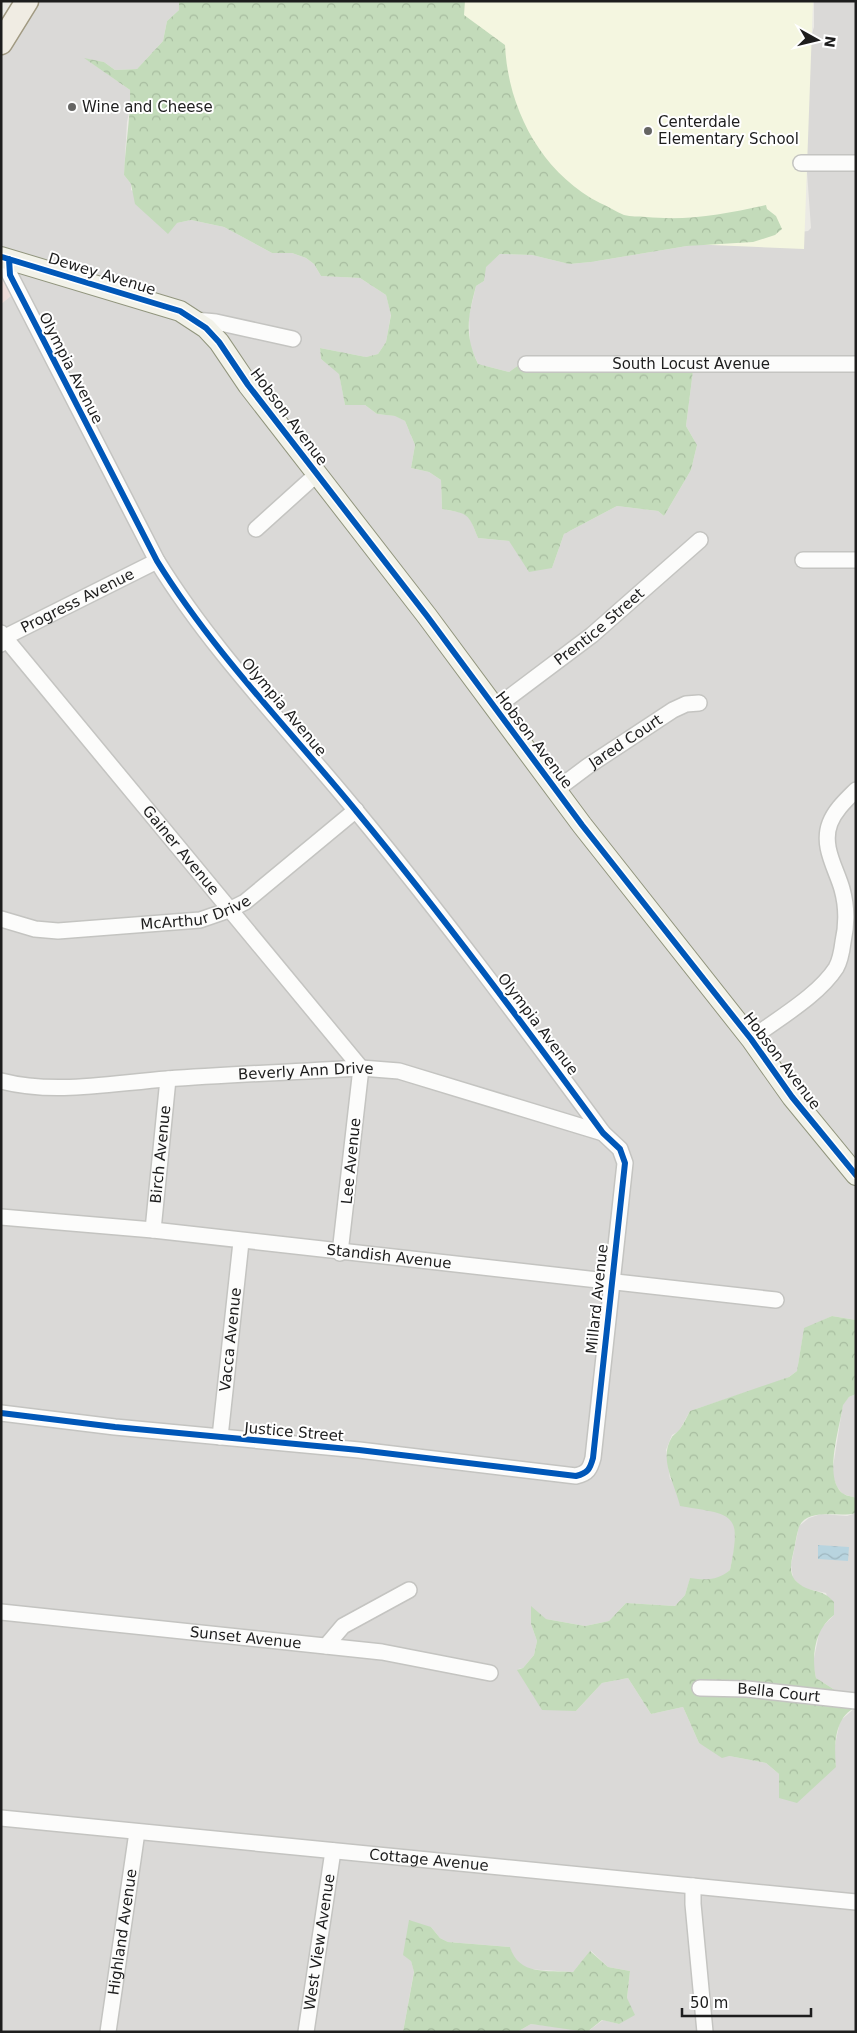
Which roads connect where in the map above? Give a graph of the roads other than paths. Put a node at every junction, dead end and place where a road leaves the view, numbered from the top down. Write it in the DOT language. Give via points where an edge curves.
graph roads {
  1 [pos="27,1"];
  2 [pos="1,43"];
  3 [pos="801,162"];
  4 [pos="856,163"];
  5 [pos="5,258"];
  6 [pos="193,320"];
  7 [pos="293,339"];
  8 [pos="526,364"];
  9 [pos="856,364"];
  10 [pos="317,474"];
  11 [pos="256,529"];
  12 [pos="700,540"];
  13 [pos="803,560"];
  14 [pos="856,560"];
  15 [pos="157,561"];
  16 [pos="2,638"];
  17 [pos="699,703"];
  18 [pos="494,708"];
  19 [pos="556,790"];
  20 [pos="856,790"];
  21 [pos="356,810"];
  22 [pos="229,910"];
  23 [pos="1,919"];
  24 [pos="751,1039"];
  25 [pos="361,1068"];
  26 [pos="168,1079"];
  27 [pos="1,1081"];
  28 [pos="603,1133"];
  29 [pos="854,1171"];
  30 [pos="1,1217"];
  31 [pos="153,1230"];
  32 [pos="241,1242"];
  33 [pos="340,1253"];
  34 [pos="612,1281"];
  35 [pos="776,1300"];
  36 [pos="1,1413"];
  37 [pos="220,1437"];
  38 [pos="584,1474"];
  39 [pos="408,1590"];
  40 [pos="1,1612"];
  41 [pos="326,1646"];
  42 [pos="490,1672"];
  43 [pos="700,1688"];
  44 [pos="856,1700"];
  45 [pos="1,1818"];
  46 [pos="137,1832"];
  47 [pos="333,1851"];
  48 [pos="693,1886"];
  49 [pos="856,1902"];
  50 [pos="108,2032"];
  51 [pos="306,2032"];
  52 [pos="705,2032"];
  1 -- 2 [label="main road"];
  3 -- 4 [label="street"];
  5 -- 6 [label="street, Dewey Avenue" via="180,312"];
  5 -- 15 [label="street, Olympia Avenue" via="10,274"];
  6 -- 7 [label="street, Dewey Avenue"];
  6 -- 10 [label="street, Hobson Avenue" via="219,342"];
  8 -- 9 [label="street, South Locust Avenue"];
  10 -- 11 [label="street"];
  10 -- 18 [label="street, Hobson Avenue"];
  12 -- 18 [label="street, Prentice Street" via="592,635"];
  13 -- 14 [label="street"];
  15 -- 16 [label="street, Progress Avenue"];
  15 -- 21 [label="street, Olympia Avenue" via="177,594 217,646"];
  16 -- 22 [label="street, Gainer Avenue"];
  17 -- 19 [label="street, Jared Court" via="673,710"];
  18 -- 19 [label="street, Hobson Avenue"];
  19 -- 24 [label="street, Hobson Avenue"];
  20 -- 24 [label="street" via="834,814 827,836 847,913 837,967 825,981"];
  21 -- 22 [label="street, McArthur Drive" via="245,902"];
  21 -- 28 [label="street, Olympia Avenue" via="437,910"];
  22 -- 23 [label="street, McArthur Drive" via="200,920 58,931 35,929"];
  22 -- 25 [label="street, Gainer Avenue"];
  24 -- 29 [label="street, Hobson Avenue" via="792,1097"];
  25 -- 26 [label="street, Beverly Ann Drive"];
  25 -- 28 [label="street, Beverly Ann Drive" via="399,1071"];
  25 -- 33 [label="street, Lee Avenue"];
  26 -- 27 [label="street, Beverly Ann Drive" via="45,1088"];
  26 -- 31 [label="street, Birch Avenue"];
  28 -- 34 [label="street, Millard Avenue" via="620,1149 625,1163"];
  30 -- 31 [label="street, Standish Avenue"];
  31 -- 32 [label="street, Standish Avenue"];
  32 -- 33 [label="street, Standish Avenue"];
  32 -- 37 [label="street, Vacca Avenue"];
  33 -- 34 [label="street, Standish Avenue"];
  34 -- 35 [label="street, Standish Avenue"];
  34 -- 38 [label="street, Millard Avenue" via="593,1458"];
  36 -- 37 [label="street, Justice Street"];
  37 -- 38 [label="street, Justice Street" via="576,1476"];
  39 -- 41 [label="street" via="344,1626"];
  40 -- 41 [label="street, Sunset Avenue"];
  41 -- 42 [label="street, Sunset Avenue" via="382,1652"];
  43 -- 44 [label="street, Bella Court" via="746,1689"];
  45 -- 46 [label="street, Cottage Avenue"];
  46 -- 47 [label="street, Cottage Avenue"];
  46 -- 50 [label="street, Highland Avenue"];
  47 -- 48 [label="street, Cottage Avenue"];
  47 -- 51 [label="street, West View Avenue"];
  48 -- 49 [label="street, Cottage Avenue"];
  48 -- 52 [label="street"];
}
